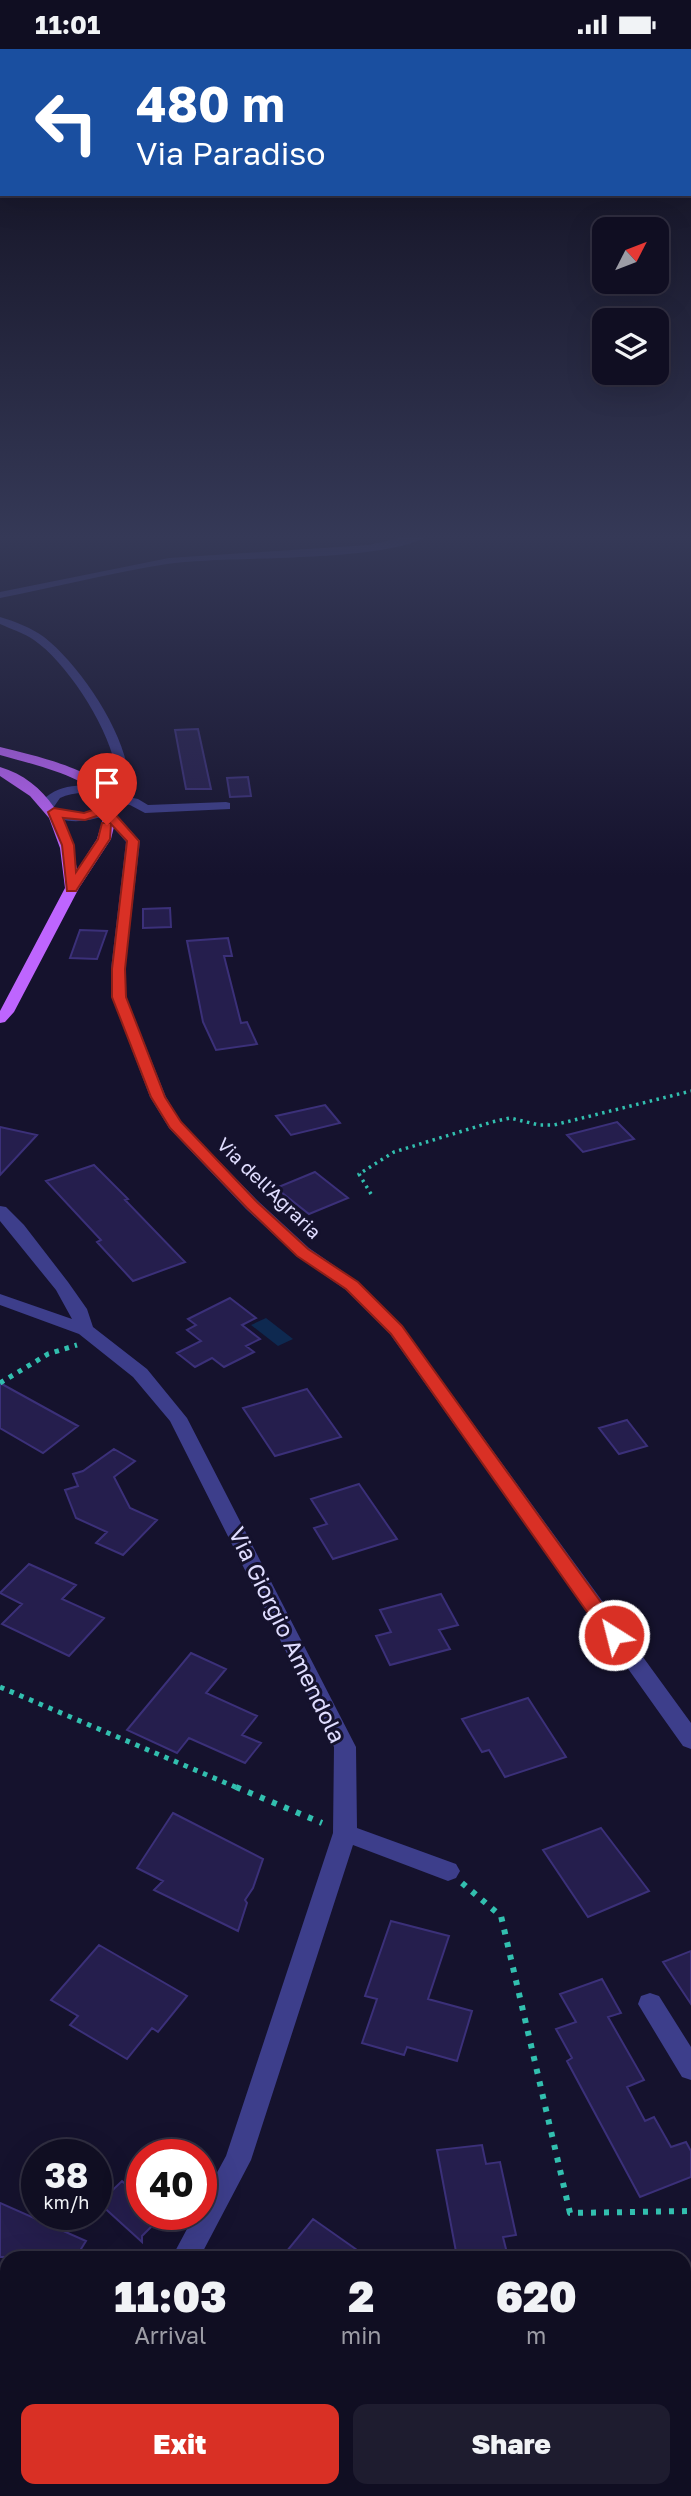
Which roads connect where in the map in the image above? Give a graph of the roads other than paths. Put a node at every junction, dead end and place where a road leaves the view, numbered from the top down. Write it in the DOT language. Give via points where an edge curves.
graph roads {
  1 [pos="49,648"];
  2 [pos="0,751"];
  3 [pos="0,771"];
  4 [pos="108,801"];
  5 [pos="226,806"];
  6 [pos="51,808"];
  7 [pos="72,888"];
  8 [pos="0,1019"];
  9 [pos="0,1211"];
  10 [pos="0,1299"];
  11 [pos="81,1338"];
  12 [pos="691,1740"];
  13 [pos="345,1833"];
  14 [pos="448,1871"];
  15 [pos="650,2004"];
  16 [pos="691,2069"];
  17 [pos="189,2251"];
  1 -- 4 [label="street" via="91,696 124,767 123,783"];
  2 -- 4 [label="main road" via="76,775"];
  3 -- 6 [label="main road"];
  4 -- 5 [label="street" via="134,802 145,809"];
  4 -- 6 [label="street" via="85,817 66,816"];
  4 -- 6 [label="street" via="80,789 54,796"];
  4 -- 7 [label="main road" via="104,839"];
  4 -- 12 [label="street, Via dell'Agraria" via="133,841 119,997 163,1107 252,1205 303,1252 352,1286 396,1330"];
  6 -- 7 [label="main road" via="68,845"];
  7 -- 8 [label="main road"];
  9 -- 11 [label="street, Via Giorgio Amendola" via="79,1309"];
  10 -- 11 [label="street, Via Giorgio Amendola"];
  11 -- 13 [label="street, Via Giorgio Amendola" via="140,1373 178,1418 345,1747"];
  13 -- 14 [label="street"];
  13 -- 17 [label="street, Via Giorgio Amendola" via="238,2160"];
  15 -- 16 [label="street"];
}
